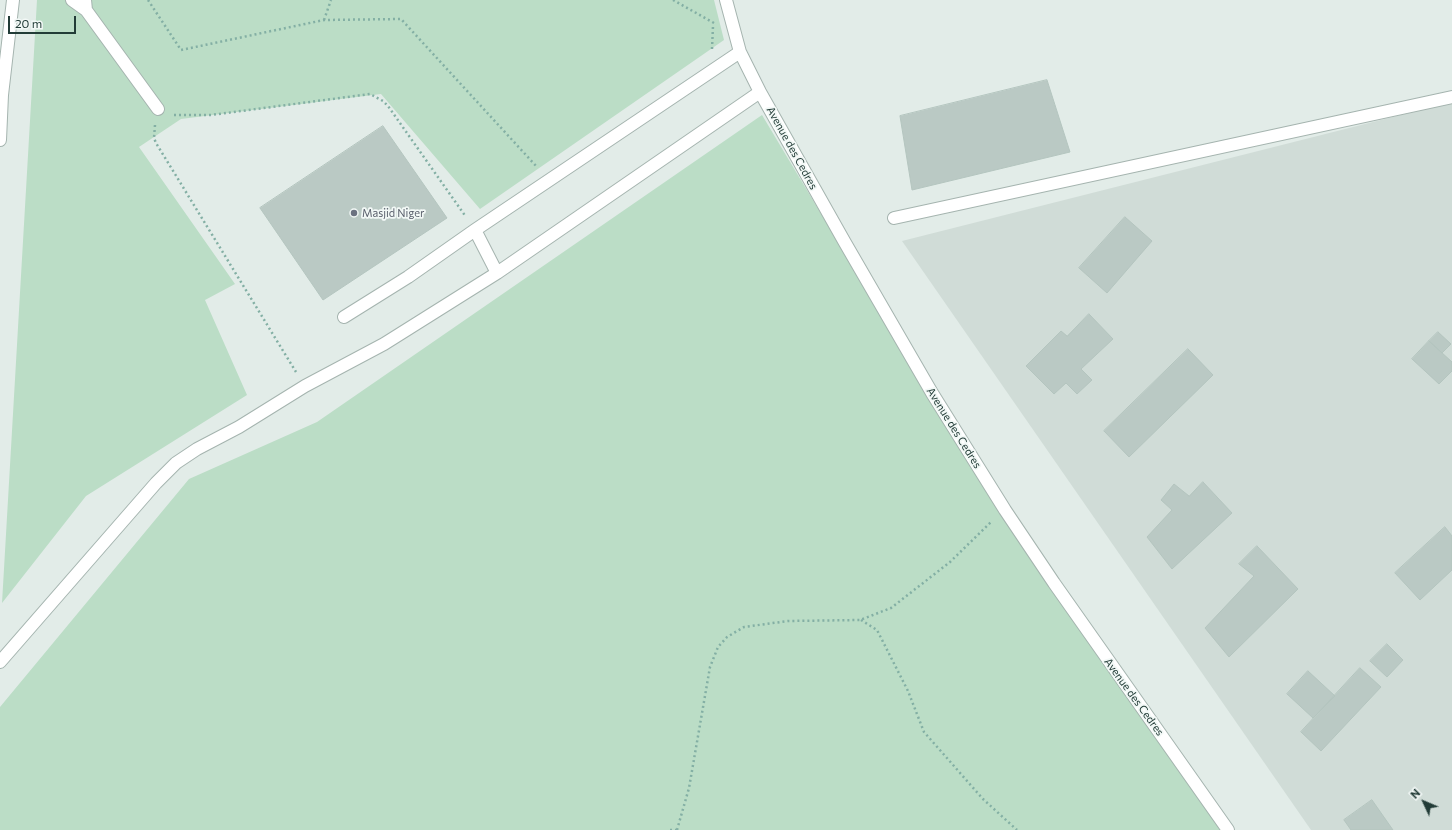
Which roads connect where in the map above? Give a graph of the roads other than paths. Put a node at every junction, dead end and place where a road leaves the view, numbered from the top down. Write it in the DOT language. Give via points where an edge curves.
graph roads {
  1 [pos="13,0"];
  2 [pos="72,0"];
  3 [pos="726,0"];
  4 [pos="85,5"];
  5 [pos="740,52"];
  6 [pos="760,92"];
  7 [pos="1452,97"];
  8 [pos="158,109"];
  9 [pos="0,140"];
  10 [pos="894,218"];
  11 [pos="475,230"];
  12 [pos="497,272"];
  13 [pos="344,317"];
  14 [pos="0,662"];
  15 [pos="1228,830"];
  1 -- 9 [label="street" via="2,95"];
  2 -- 4 [label="street"];
  3 -- 5 [label="street, Avenue des Cedres"];
  4 -- 8 [label="street"];
  5 -- 6 [label="street, Avenue des Cedres"];
  5 -- 11 [label="street"];
  6 -- 12 [label="street"];
  6 -- 15 [label="street, Avenue des Cedres" via="909,353 1005,510 1098,647"];
  7 -- 10 [label="street"];
  11 -- 12 [label="street"];
  11 -- 13 [label="street" via="408,277"];
  12 -- 14 [label="street" via="384,344 305,386 176,464 156,483"];
}
